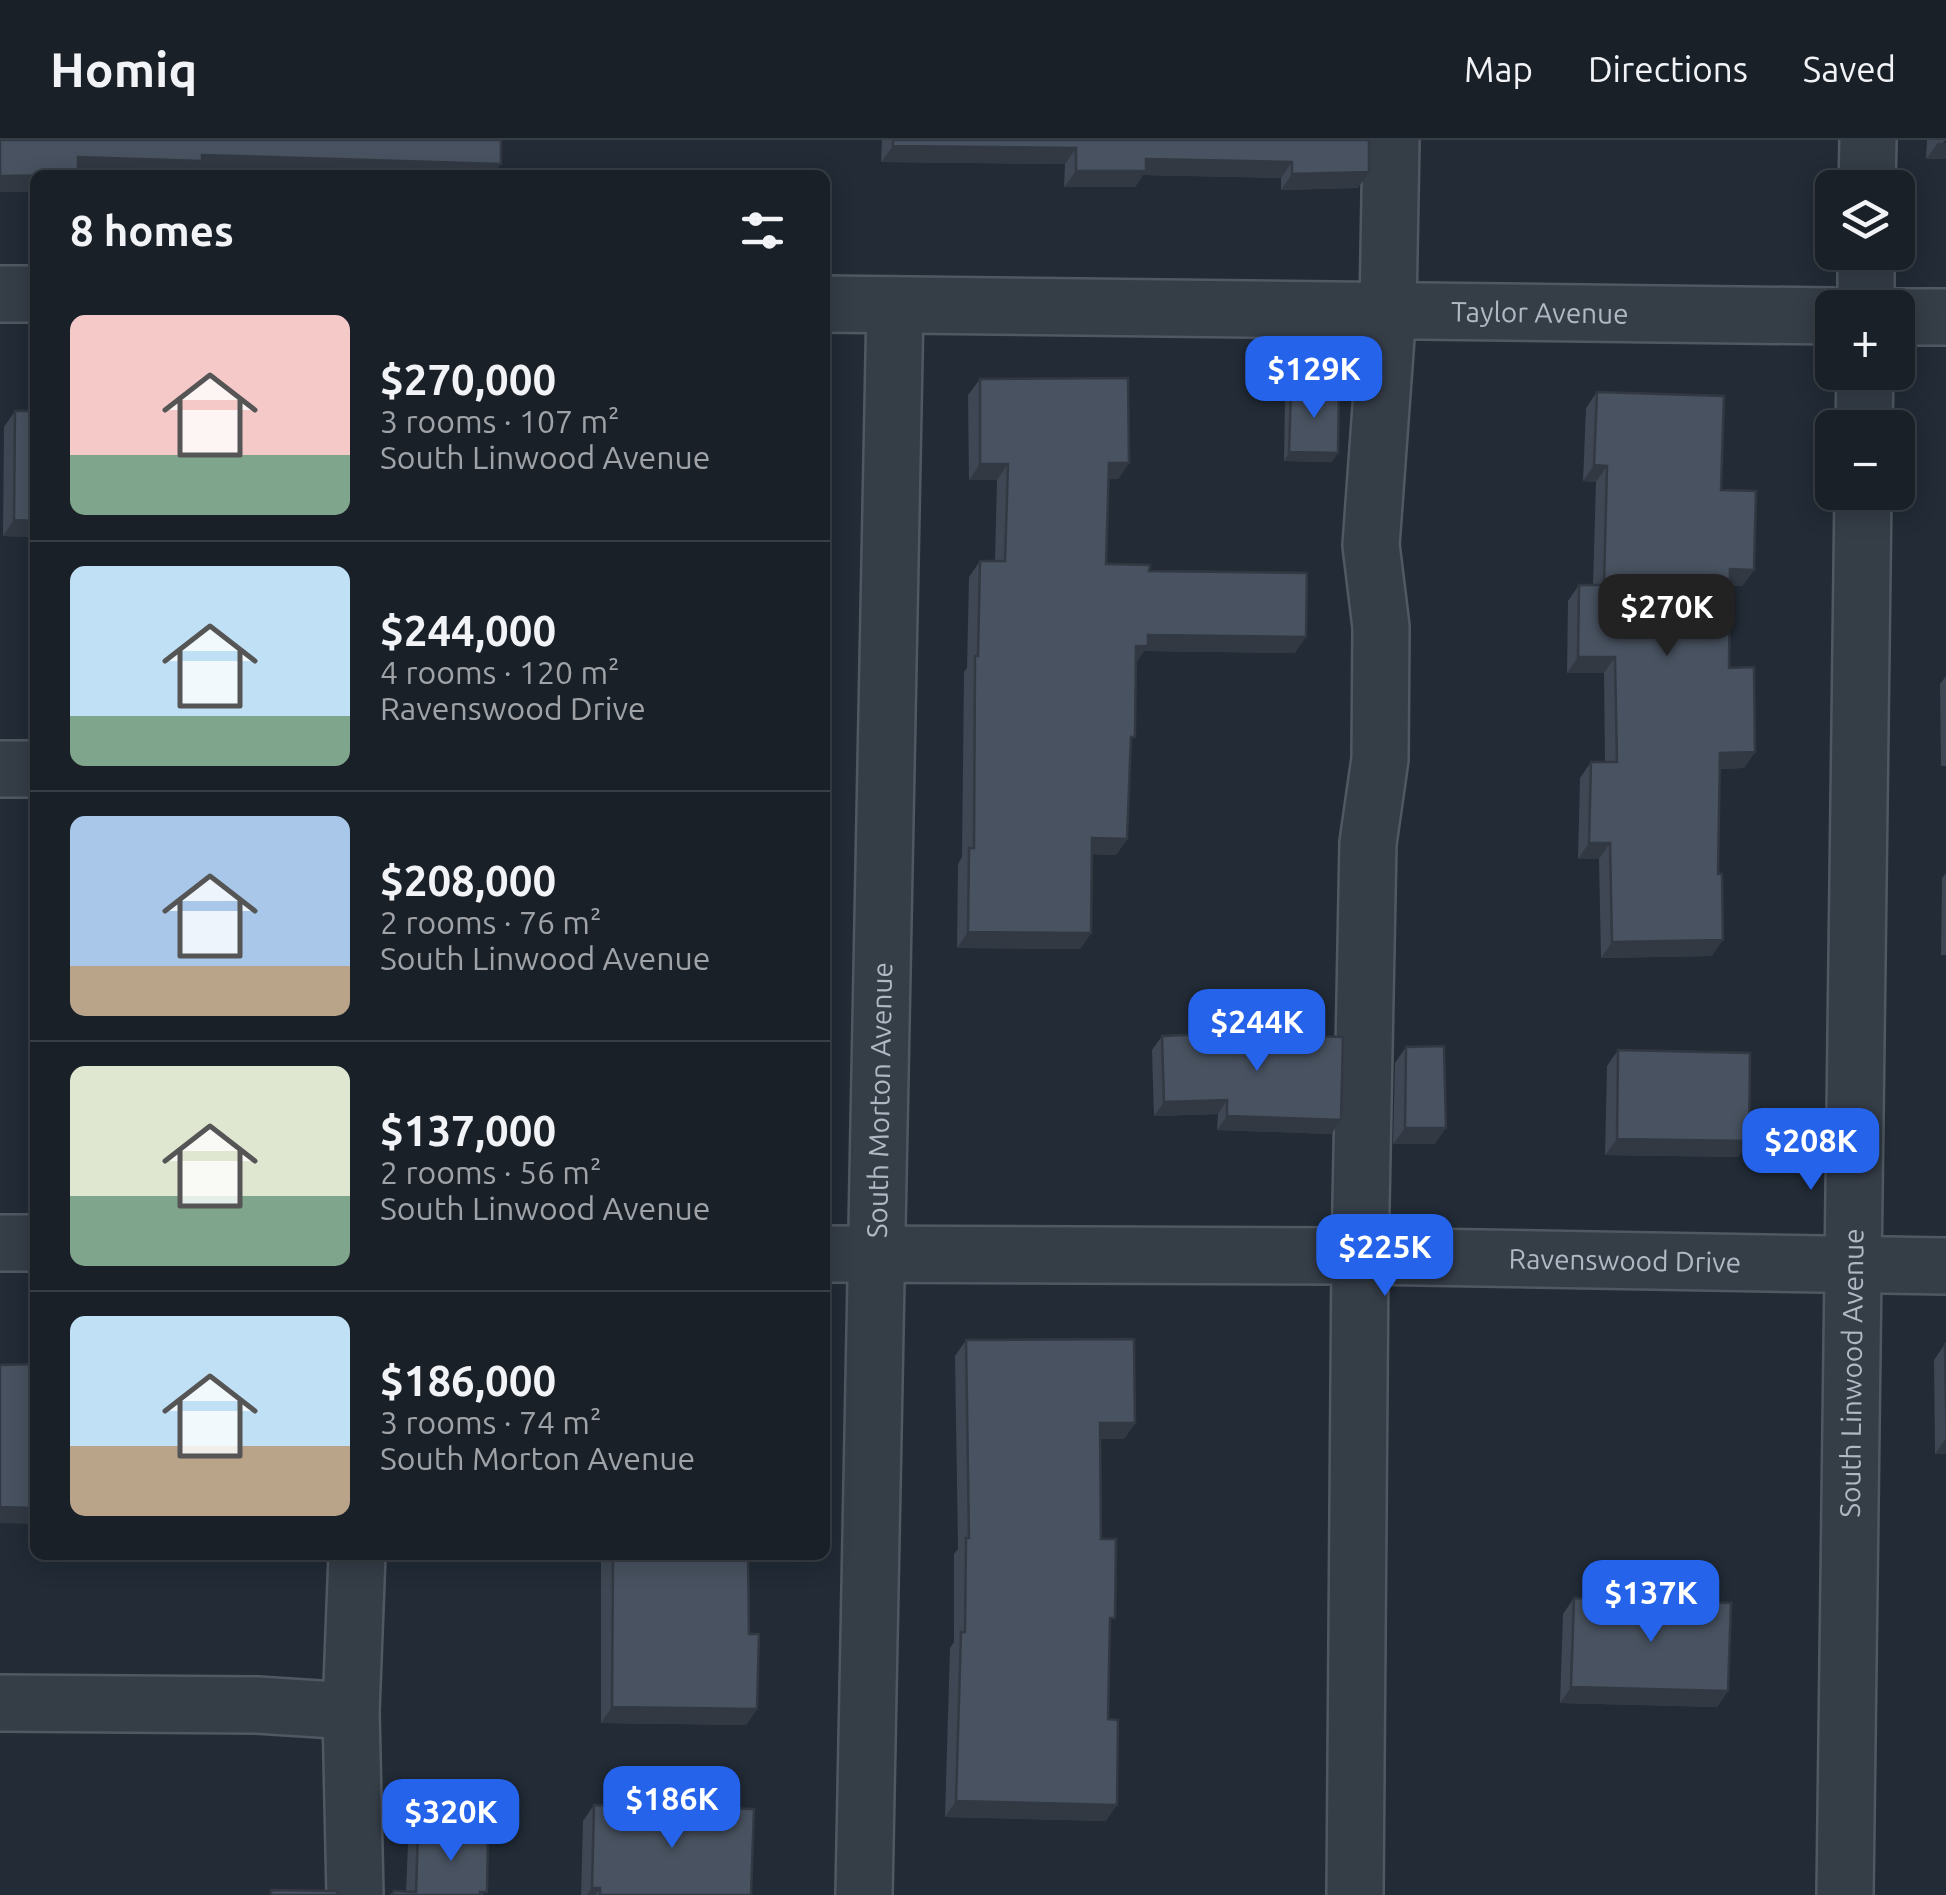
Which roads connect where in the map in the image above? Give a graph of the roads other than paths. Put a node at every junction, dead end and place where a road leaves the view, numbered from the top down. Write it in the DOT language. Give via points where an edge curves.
graph roads {
  1 [pos="1392,140"];
  2 [pos="1868,140"];
  3 [pos="1868,170"];
  4 [pos="0,294"];
  5 [pos="30,294"];
  6 [pos="830,304"];
  7 [pos="895,305"];
  8 [pos="1388,310"];
  9 [pos="1815,316"];
  10 [pos="1915,317"];
  11 [pos="1946,317"];
  12 [pos="1863,510"];
  13 [pos="0,769"];
  14 [pos="30,769"];
  15 [pos="0,1243"];
  16 [pos="30,1243"];
  17 [pos="851,1254"];
  18 [pos="1360,1256"];
  19 [pos="1852,1266"];
  20 [pos="1946,1266"];
  21 [pos="357,1560"];
  22 [pos="0,1703"];
  23 [pos="351,1711"];
  24 [pos="355,1895"];
  25 [pos="864,1895"];
  26 [pos="1355,1895"];
  27 [pos="1845,1895"];
  1 -- 8 [label="street"];
  2 -- 3 [label="street"];
  4 -- 5 [label="street"];
  6 -- 7 [label="street, Taylor Avenue"];
  7 -- 8 [label="street, Taylor Avenue"];
  7 -- 17 [label="street, South Morton Avenue"];
  8 -- 9 [label="street, Taylor Avenue"];
  8 -- 18 [label="street" via="1370,544 1381,628 1380,759 1368,843"];
  10 -- 11 [label="street"];
  12 -- 19 [label="street, South Linwood Avenue"];
  13 -- 14 [label="street"];
  15 -- 16 [label="street"];
  17 -- 18 [label="street, Ravenswood Drive"];
  17 -- 25 [label="street, South Morton Avenue"];
  18 -- 19 [label="street, Ravenswood Drive"];
  18 -- 26 [label="street"];
  19 -- 20 [label="street, Ravenswood Drive"];
  19 -- 27 [label="street, South Linwood Avenue"];
  21 -- 23 [label="street"];
  22 -- 23 [label="street"];
  23 -- 24 [label="street"];
}
